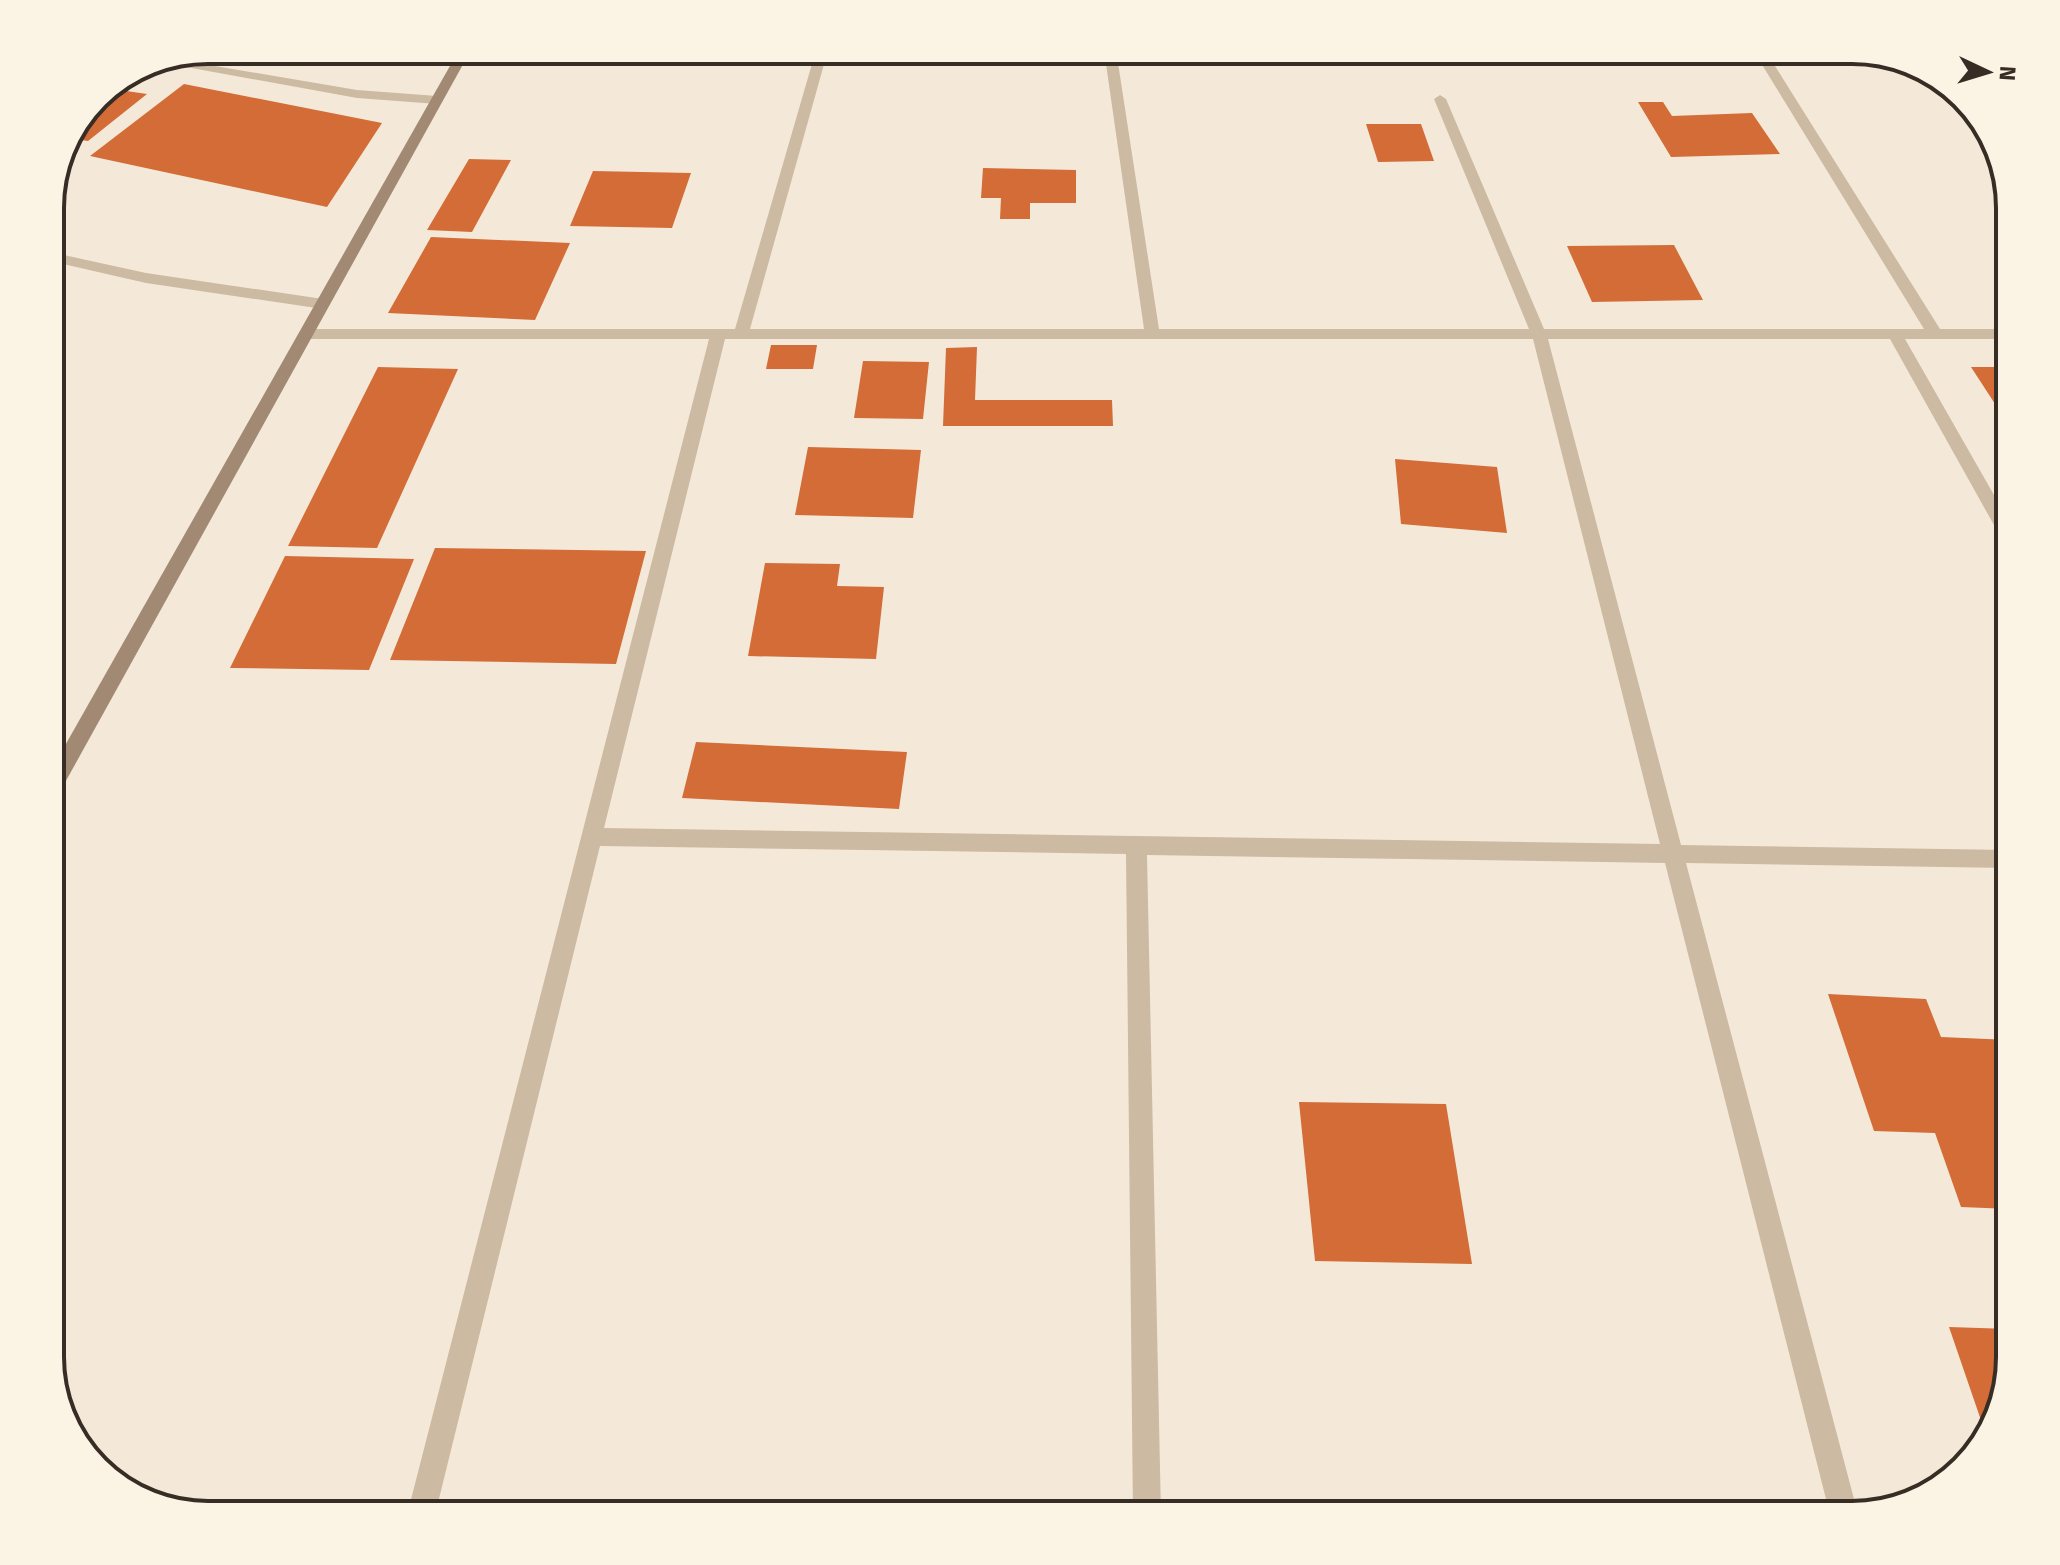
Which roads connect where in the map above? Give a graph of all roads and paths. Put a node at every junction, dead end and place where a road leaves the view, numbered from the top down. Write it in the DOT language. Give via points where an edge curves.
graph roads {
  1 [pos="457,64"];
  2 [pos="818,64"];
  3 [pos="1112,64"];
  4 [pos="1768,64"];
  5 [pos="189,65"];
  6 [pos="1440,99"];
  7 [pos="437,100"];
  8 [pos="64,259"];
  9 [pos="323,304"];
  10 [pos="306,334"];
  11 [pos="741,334"];
  12 [pos="1152,334"];
  13 [pos="1539,334"];
  14 [pos="1895,334"];
  15 [pos="1935,334"];
  16 [pos="1996,334"];
  17 [pos="718,335"];
  18 [pos="1996,513"];
  19 [pos="64,766"];
  20 [pos="591,837"];
  21 [pos="1136,845"];
  22 [pos="1673,854"];
  23 [pos="1996,859"];
  24 [pos="425,1501"];
  25 [pos="1147,1501"];
  26 [pos="1840,1501"];
  1 -- 7 [label="street"];
  2 -- 11 [label="street"];
  3 -- 12 [label="street"];
  4 -- 15 [label="street"];
  5 -- 7 [label="street" via="357,94"];
  6 -- 13 [label="street"];
  7 -- 9 [label="street"];
  8 -- 9 [label="street" via="146,278"];
  9 -- 10 [label="street"];
  10 -- 17 [label="street"];
  10 -- 19 [label="street"];
  11 -- 12 [label="street"];
  11 -- 17 [label="street"];
  12 -- 13 [label="street"];
  13 -- 14 [label="street"];
  13 -- 22 [label="street"];
  14 -- 15 [label="street"];
  14 -- 18 [label="street"];
  15 -- 16 [label="street"];
  17 -- 20 [label="street"];
  20 -- 21 [label="street"];
  20 -- 24 [label="street"];
  21 -- 22 [label="street"];
  21 -- 25 [label="street"];
  22 -- 23 [label="street"];
  22 -- 26 [label="street"];
}
